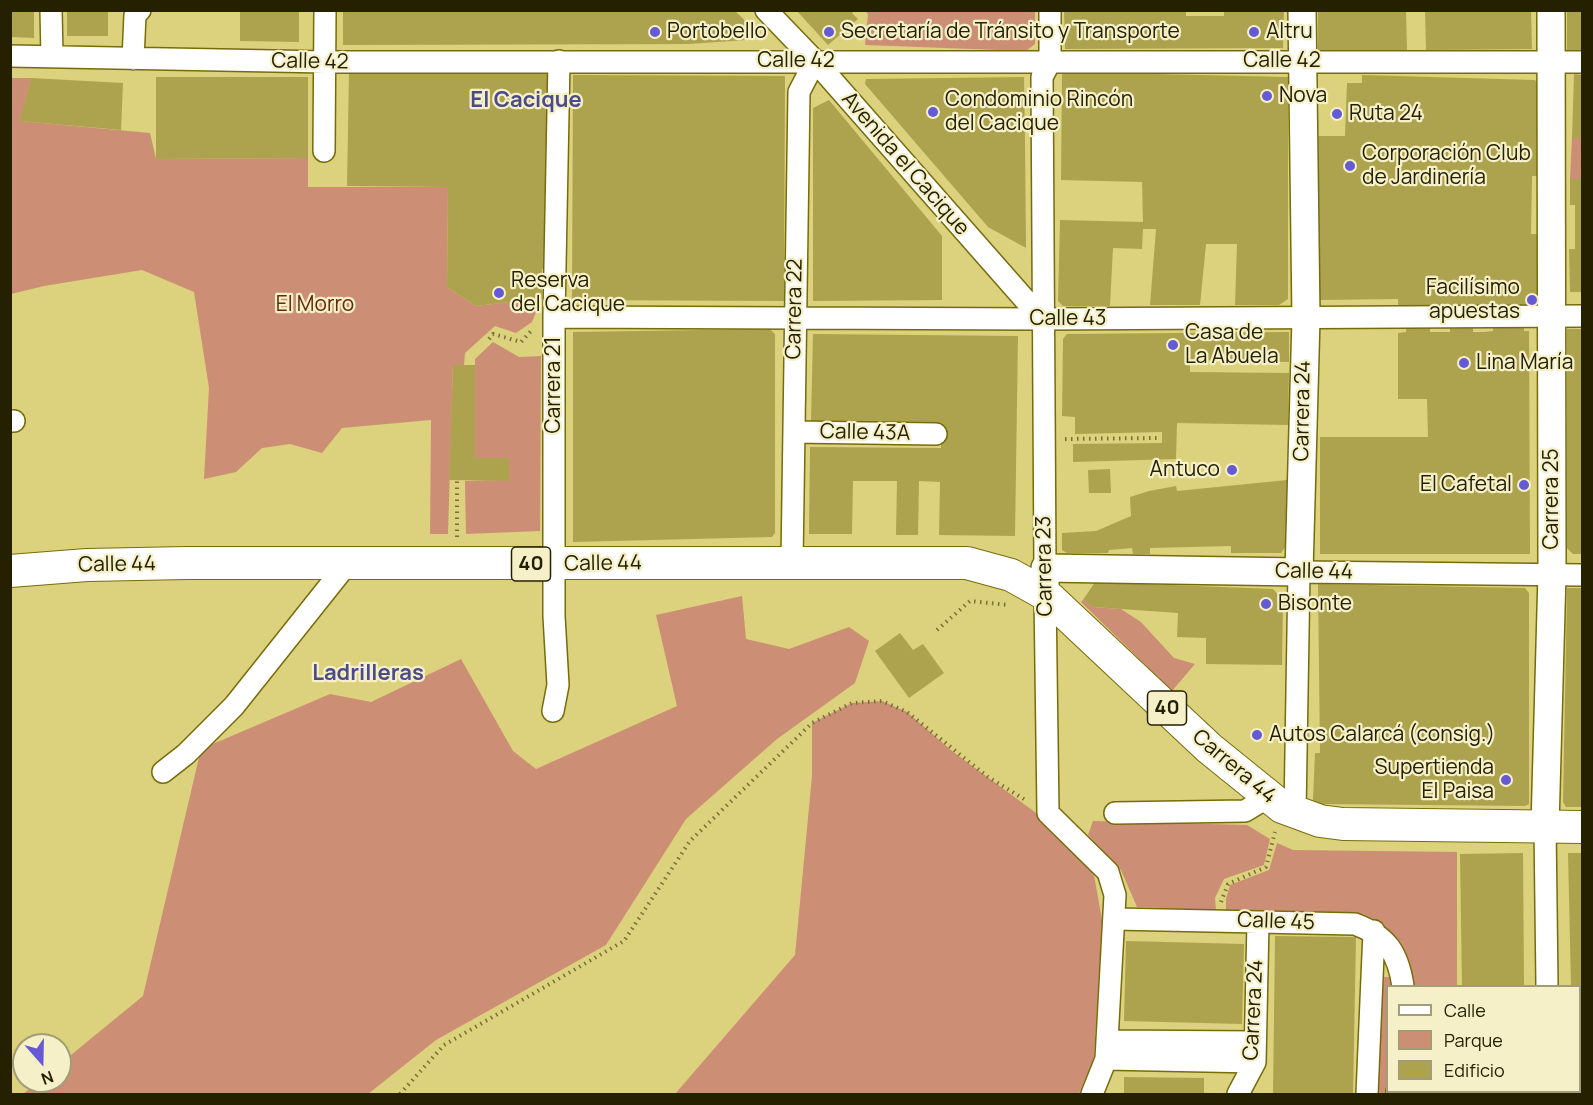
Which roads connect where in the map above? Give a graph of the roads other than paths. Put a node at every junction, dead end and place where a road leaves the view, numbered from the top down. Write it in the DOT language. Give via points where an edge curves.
graph roads {
  1 [pos="51,10"];
  2 [pos="140,10"];
  3 [pos="326,10"];
  4 [pos="766,10"];
  5 [pos="1050,10"];
  6 [pos="1302,10"];
  7 [pos="1551,10"];
  8 [pos="10,56"];
  9 [pos="52,56"];
  10 [pos="134,59"];
  11 [pos="559,61"];
  12 [pos="815,61"];
  13 [pos="1303,61"];
  14 [pos="326,62"];
  15 [pos="1050,62"];
  16 [pos="1552,62"];
  17 [pos="1582,62"];
  18 [pos="324,151"];
  19 [pos="795,316"];
  20 [pos="1582,316"];
  21 [pos="554,317"];
  22 [pos="1552,317"];
  23 [pos="1306,318"];
  24 [pos="1042,319"];
  25 [pos="794,432"];
  26 [pos="936,434"];
  27 [pos="792,562"];
  28 [pos="347,564"];
  29 [pos="555,564"];
  30 [pos="10,571"];
  31 [pos="1299,572"];
  32 [pos="1552,574"];
  33 [pos="1582,575"];
  34 [pos="1045,581"];
  35 [pos="553,711"];
  36 [pos="163,772"];
  37 [pos="1281,805"];
  38 [pos="1115,813"];
  39 [pos="1545,826"];
  40 [pos="1582,826"];
  41 [pos="1115,919"];
  42 [pos="1258,922"];
  43 [pos="1374,932"];
  44 [pos="1403,985"];
  45 [pos="1546,985"];
  46 [pos="1106,1050"];
  47 [pos="1255,1052"];
  48 [pos="1092,1095"];
  49 [pos="1238,1095"];
  50 [pos="1367,1095"];
  1 -- 9 [label="street"];
  2 -- 10 [label="street" via="135,15"];
  3 -- 14 [label="street"];
  4 -- 12 [label="street, Avenida el Cacique"];
  5 -- 15 [label="street, Carrera 23"];
  6 -- 13 [label="main road, Carrera 24"];
  7 -- 16 [label="main road, Carrera 25"];
  8 -- 9 [label="street, Calle 42"];
  9 -- 10 [label="street, Calle 42"];
  10 -- 14 [label="street, Calle 42"];
  11 -- 12 [label="street, Calle 42"];
  11 -- 14 [label="street, Calle 42"];
  11 -- 21 [label="street, Carrera 21"];
  12 -- 15 [label="street, Calle 42"];
  12 -- 19 [label="street, Carrera 22" via="799,92"];
  12 -- 24 [label="street, Avenida el Cacique"];
  13 -- 15 [label="street, Calle 42"];
  13 -- 16 [label="street, Calle 42"];
  13 -- 23 [label="main road, Carrera 24"];
  14 -- 18 [label="street"];
  15 -- 24 [label="street, Carrera 23" via="1042,77"];
  16 -- 17 [label="street, Calle 42"];
  16 -- 22 [label="main road, Carrera 25"];
  19 -- 21 [label="street, Calle 43"];
  19 -- 24 [label="street, Calle 43"];
  19 -- 25 [label="street, Carrera 22"];
  20 -- 22 [label="street, Calle 43"];
  21 -- 29 [label="street, Carrera 21"];
  22 -- 23 [label="street, Calle 43"];
  22 -- 32 [label="main road, Carrera 25"];
  23 -- 24 [label="street, Calle 43"];
  23 -- 31 [label="main road, Carrera 24"];
  24 -- 34 [label="street, Carrera 23"];
  25 -- 26 [label="street, Calle 43A"];
  25 -- 27 [label="street, Carrera 22"];
  27 -- 29 [label="highway, Calle 44 / 40"];
  27 -- 34 [label="highway, Calle 44 / 40" via="967,563"];
  28 -- 29 [label="highway, Calle 44 / 40"];
  28 -- 30 [label="highway, Calle 44 / 40" via="87,565"];
  28 -- 36 [label="street" via="234,706"];
  29 -- 35 [label="street, Carrera 21" via="558,685"];
  31 -- 32 [label="street, Calle 44"];
  31 -- 34 [label="main road, Calle 44"];
  31 -- 37 [label="street, Carrera 24"];
  32 -- 33 [label="street, Calle 44"];
  32 -- 39 [label="main road, Carrera 25"];
  34 -- 37 [label="highway, Carrera 44 / 40" via="1209,748"];
  34 -- 41 [label="street, Carrera 23" via="1048,813 1108,872 1115,895"];
  37 -- 38 [label="street" via="1245,811"];
  37 -- 39 [label="highway, 40" via="1320,821 1343,824"];
  39 -- 40 [label="highway, 40"];
  39 -- 45 [label="street, Carrera 25"];
  41 -- 42 [label="street, Calle 45"];
  41 -- 46 [label="street"];
  42 -- 43 [label="street, Calle 45" via="1355,924"];
  42 -- 47 [label="street, Carrera 24"];
  43 -- 44 [label="street" via="1390,947"];
  43 -- 50 [label="street"];
  46 -- 47 [label="street"];
  46 -- 48 [label="street"];
  47 -- 49 [label="street, Carrera 24"];
}
